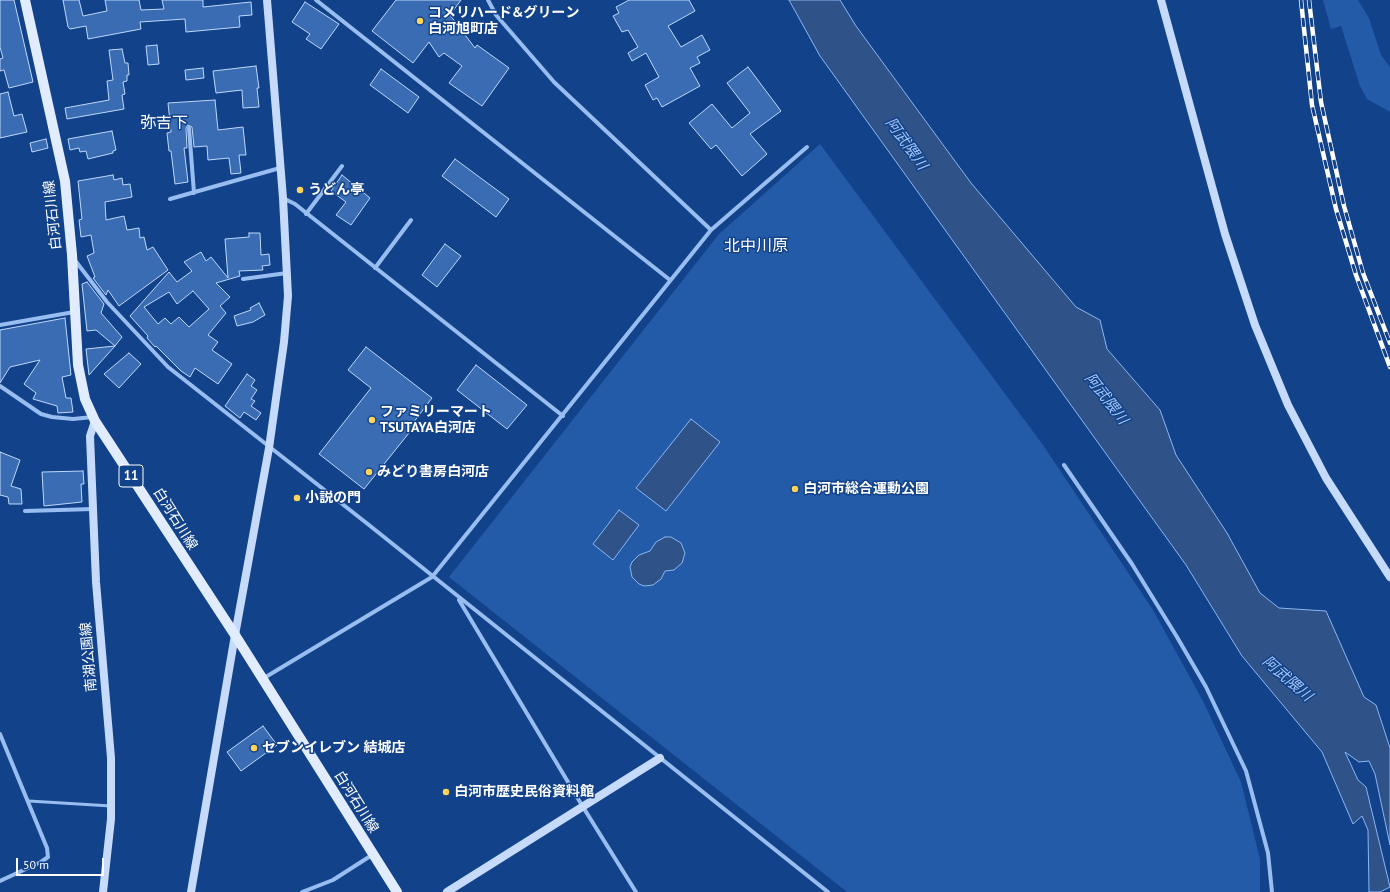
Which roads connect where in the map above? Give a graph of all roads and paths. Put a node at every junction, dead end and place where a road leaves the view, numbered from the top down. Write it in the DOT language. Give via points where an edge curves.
graph roads {
  1 [pos="25,0"];
  2 [pos="267,0"];
  3 [pos="316,0"];
  4 [pos="488,0"];
  5 [pos="1161,0"];
  6 [pos="189,128"];
  7 [pos="808,147"];
  8 [pos="342,166"];
  9 [pos="280,168"];
  10 [pos="194,193"];
  11 [pos="283,198"];
  12 [pos="170,200"];
  13 [pos="306,214"];
  14 [pos="411,220"];
  15 [pos="711,230"];
  16 [pos="72,255"];
  17 [pos="375,268"];
  18 [pos="287,273"];
  19 [pos="243,279"];
  20 [pos="670,280"];
  21 [pos="75,312"];
  22 [pos="0,325"];
  23 [pos="0,386"];
  24 [pos="563,416"];
  25 [pos="94,419"];
  26 [pos="269,448"];
  27 [pos="1064,465"];
  28 [pos="93,509"];
  29 [pos="25,511"];
  30 [pos="432,577"];
  31 [pos="1390,577"];
  32 [pos="457,597"];
  33 [pos="234,635"];
  34 [pos="261,679"];
  35 [pos="0,734"];
  36 [pos="660,758"];
  37 [pos="29,801"];
  38 [pos="111,806"];
  39 [pos="582,807"];
  40 [pos="373,854"];
  41 [pos="0,881"];
  42 [pos="104,892"];
  43 [pos="191,892"];
  44 [pos="302,892"];
  45 [pos="397,892"];
  46 [pos="447,892"];
  47 [pos="636,892"];
  48 [pos="828,892"];
  49 [pos="1272,892"];
  1 -- 16 [label="main road, 白河石川線 / 11" via="65,181"];
  2 -- 9 [label="street"];
  3 -- 20 [label="street"];
  4 -- 15 [label="street" via="496,15 554,82"];
  5 -- 31 [label="street" via="1225,234 1255,325 1288,405 1326,478"];
  6 -- 10 [label="street"];
  7 -- 15 [label="street"];
  8 -- 13 [label="street"];
  9 -- 10 [label="street"];
  9 -- 11 [label="street"];
  10 -- 12 [label="street"];
  11 -- 13 [label="street"];
  11 -- 18 [label="street"];
  13 -- 17 [label="street"];
  14 -- 17 [label="street"];
  15 -- 20 [label="street"];
  16 -- 21 [label="main road, 白河石川線 / 11"];
  16 -- 26 [label="street" via="107,302 168,367"];
  17 -- 24 [label="street"];
  18 -- 19 [label="street"];
  18 -- 26 [label="street" via="284,342"];
  20 -- 24 [label="street"];
  21 -- 22 [label="street"];
  21 -- 25 [label="main road, 白河石川線 / 11" via="78,365 85,399"];
  23 -- 25 [label="street" via="42,414 72,419"];
  24 -- 30 [label="street"];
  25 -- 28 [label="street, 南湖公園線" via="90,436"];
  25 -- 33 [label="main road, 白河石川線 / 11"];
  26 -- 30 [label="street"];
  26 -- 33 [label="street"];
  27 -- 49 [label="street" via="1132,564 1206,687 1246,771 1268,853"];
  28 -- 29 [label="street"];
  28 -- 38 [label="street, 南湖公園線" via="96,582 111,758"];
  30 -- 32 [label="street"];
  30 -- 34 [label="street"];
  32 -- 36 [label="street"];
  32 -- 39 [label="street"];
  33 -- 34 [label="main road, 白河石川線 / 11"];
  33 -- 43 [label="street"];
  34 -- 40 [label="main road, 白河石川線 / 11"];
  35 -- 37 [label="street"];
  36 -- 39 [label="street"];
  36 -- 48 [label="street"];
  37 -- 38 [label="lane"];
  37 -- 41 [label="street" via="48,848 48,857"];
  38 -- 42 [label="street, 南湖公園線"];
  39 -- 46 [label="street"];
  39 -- 47 [label="street"];
  40 -- 44 [label="street" via="333,880"];
  40 -- 45 [label="main road, 白河石川線 / 11"];
}
